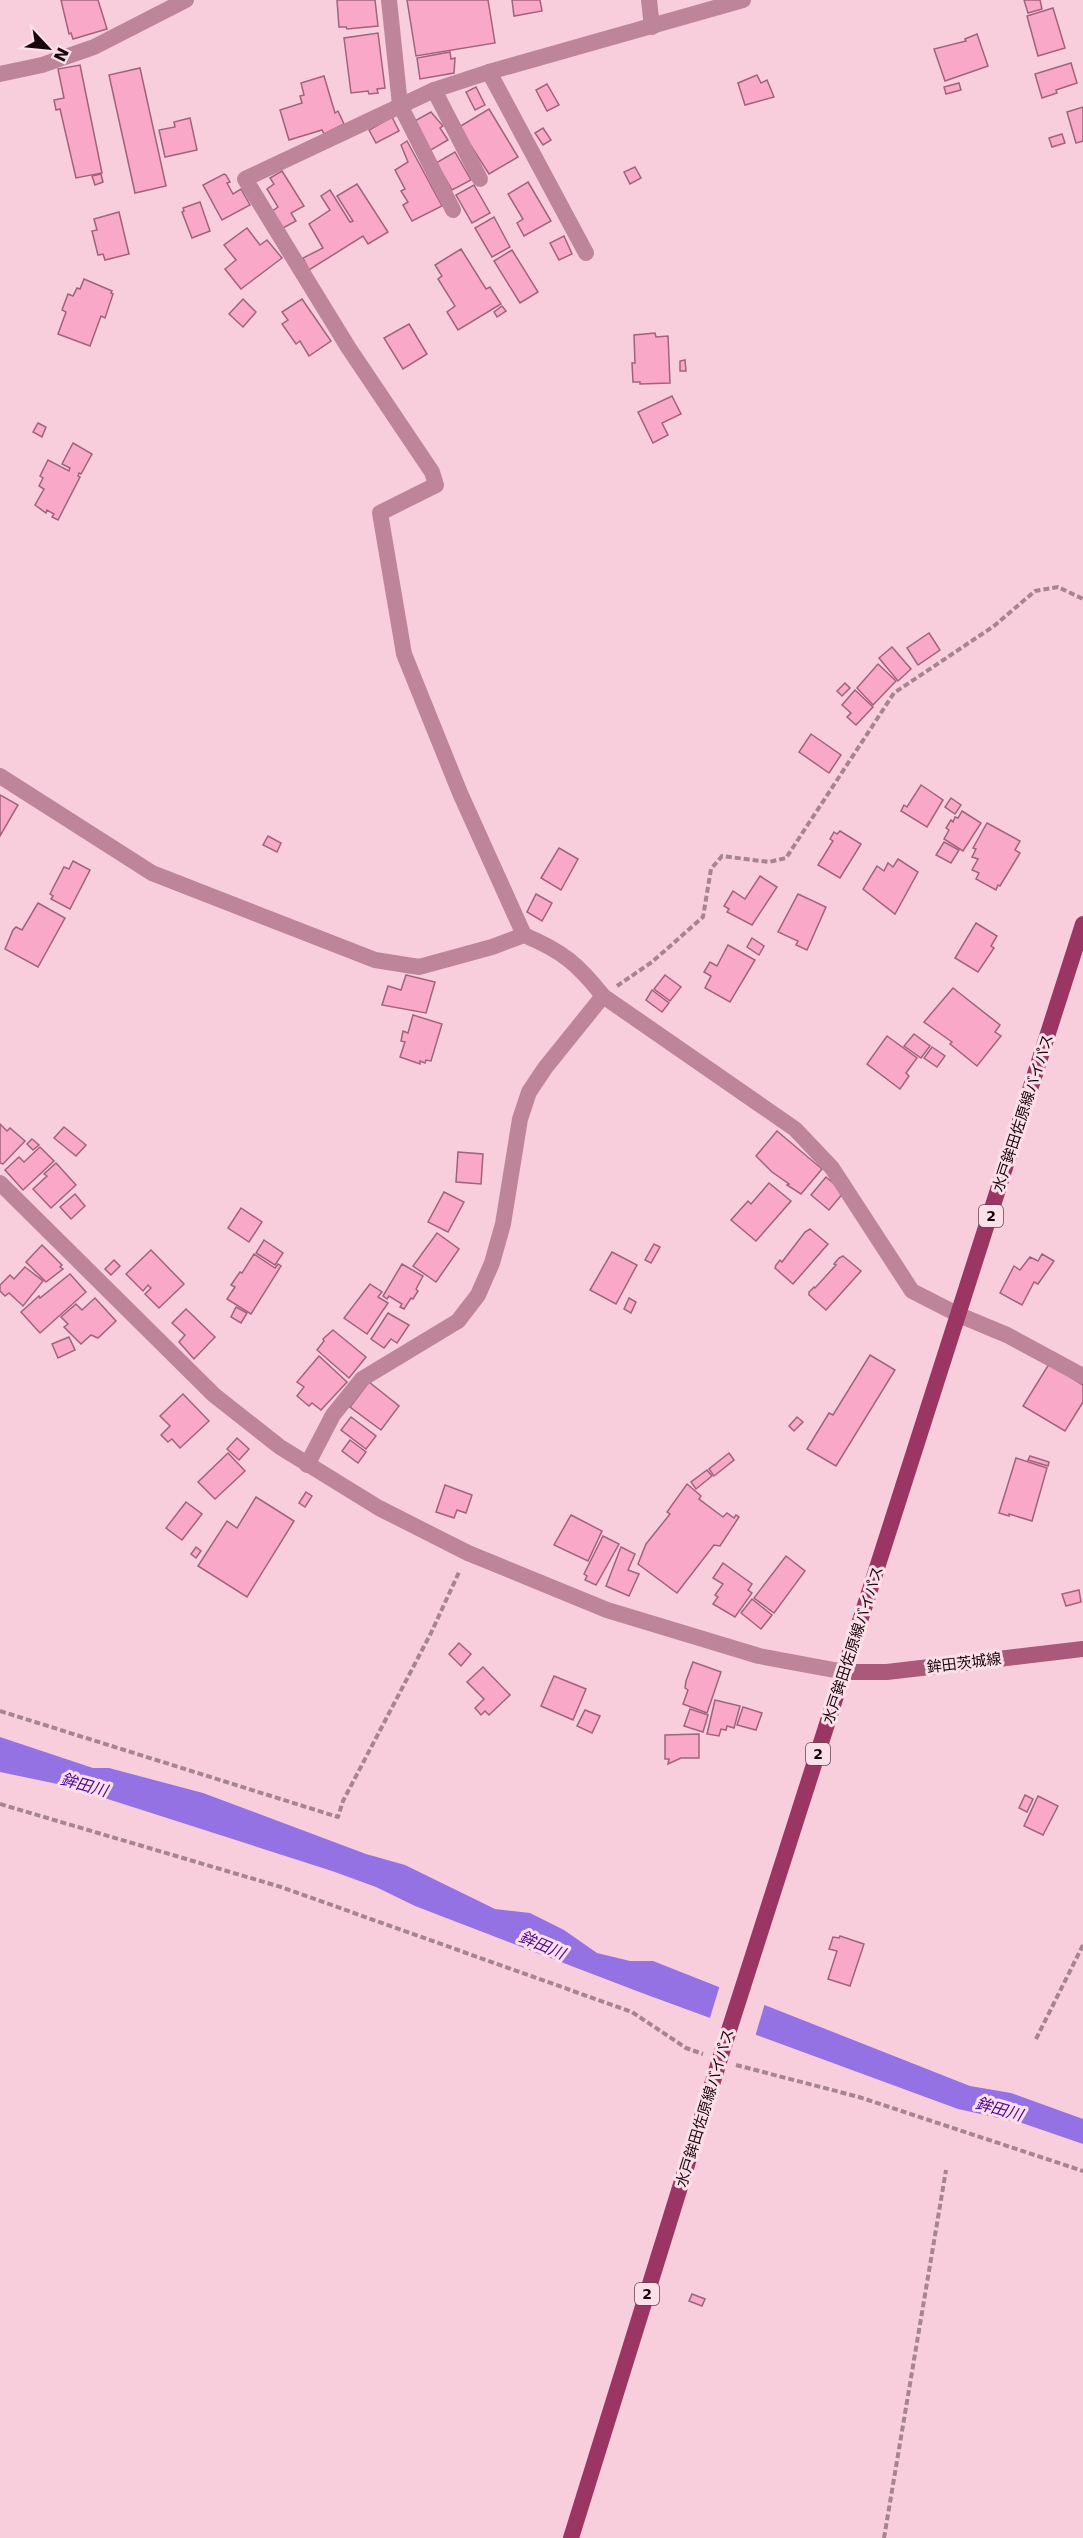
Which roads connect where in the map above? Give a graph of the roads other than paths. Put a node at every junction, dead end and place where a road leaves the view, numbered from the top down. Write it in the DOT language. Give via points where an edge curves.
graph roads {
  1 [pos="186,0"];
  2 [pos="389,0"];
  3 [pos="649,0"];
  4 [pos="743,0"];
  5 [pos="651,27"];
  6 [pos="489,72"];
  7 [pos="0,74"];
  8 [pos="434,90"];
  9 [pos="400,105"];
  10 [pos="480,178"];
  11 [pos="453,210"];
  12 [pos="586,253"];
  13 [pos="0,776"];
  14 [pos="1083,924"];
  15 [pos="524,935"];
  16 [pos="603,996"];
  17 [pos="0,1183"];
  18 [pos="959,1315"];
  19 [pos="1083,1376"];
  20 [pos="307,1465"];
  21 [pos="1083,1648"];
  22 [pos="844,1672"];
  23 [pos="571,2538"];
  1 -- 7 [label="street" via="94,47"];
  2 -- 9 [label="street"];
  3 -- 5 [label="street"];
  4 -- 5 [label="street"];
  5 -- 6 [label="street"];
  6 -- 8 [label="street"];
  6 -- 12 [label="street"];
  8 -- 9 [label="street"];
  8 -- 10 [label="street"];
  9 -- 11 [label="street"];
  9 -- 15 [label="street" via="245,179 348,346 432,472 436,485 380,513 404,654 460,793"];
  13 -- 15 [label="street" via="152,873 375,960 419,967"];
  14 -- 18 [label="main road, 水戸鉾田佐原線バイパス / 2"];
  15 -- 16 [label="street" via="554,948 583,970"];
  16 -- 18 [label="street" via="795,1130 832,1168 912,1291"];
  16 -- 20 [label="street" via="529,1092 520,1119 503,1224 478,1296 458,1321 362,1379 333,1415"];
  17 -- 20 [label="street" via="214,1395"];
  18 -- 19 [label="street" via="1007,1335"];
  18 -- 22 [label="main road, 水戸鉾田佐原線バイパス / 2"];
  20 -- 22 [label="street" via="379,1508 554,1589 628,1617 759,1656"];
  21 -- 22 [label="main road, 鉾田茨城線" via="887,1672"];
  22 -- 23 [label="main road, 水戸鉾田佐原線バイパス / 2"];
}
